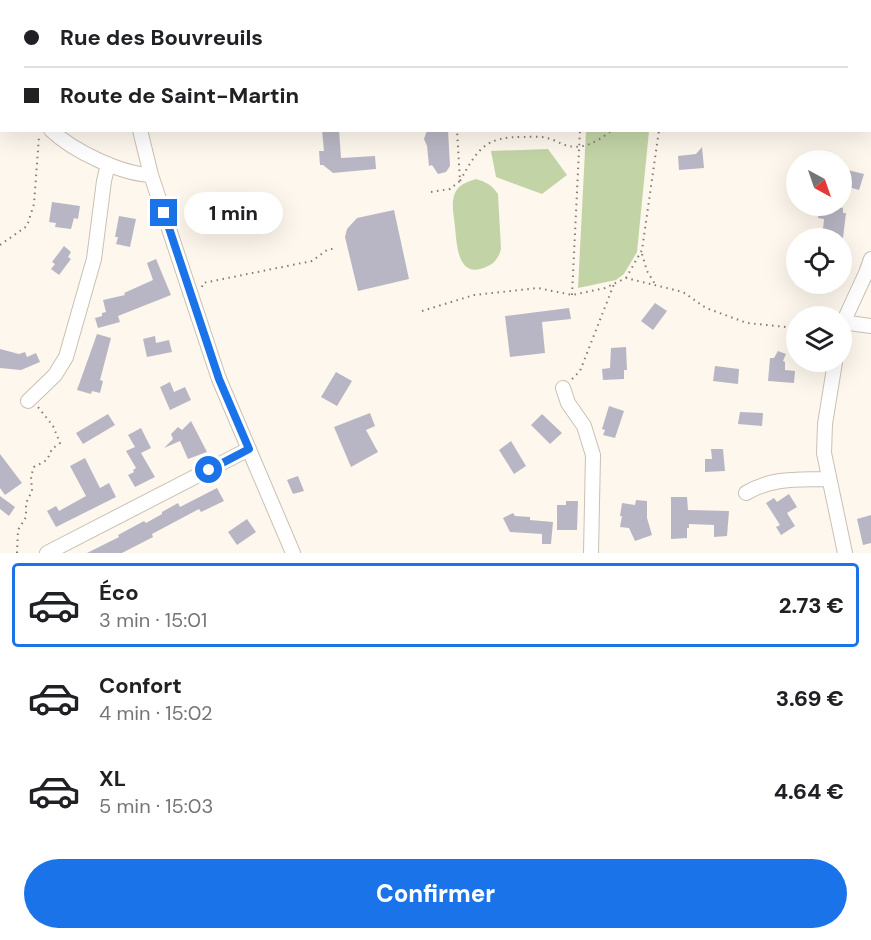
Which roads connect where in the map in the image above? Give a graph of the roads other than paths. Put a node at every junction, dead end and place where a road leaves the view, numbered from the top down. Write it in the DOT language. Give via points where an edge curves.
graph roads {
  1 [pos="54,132"];
  2 [pos="140,132"];
  3 [pos="108,164"];
  4 [pos="151,176"];
  5 [pos="871,259"];
  6 [pos="850,306"];
  7 [pos="852,324"];
  8 [pos="871,326"];
  9 [pos="833,372"];
  10 [pos="563,388"];
  11 [pos="28,401"];
  12 [pos="249,449"];
  13 [pos="828,479"];
  14 [pos="746,493"];
  15 [pos="47,553"];
  16 [pos="293,553"];
  17 [pos="591,553"];
  18 [pos="845,553"];
  1 -- 3 [label="street" via="85,154"];
  2 -- 4 [label="street"];
  3 -- 4 [label="street"];
  3 -- 11 [label="street" via="94,259 66,357 55,375"];
  4 -- 12 [label="street" via="219,379"];
  5 -- 6 [label="street"];
  7 -- 8 [label="street"];
  9 -- 13 [label="street" via="825,424"];
  10 -- 17 [label="street" via="584,426 593,455"];
  12 -- 15 [label="street"];
  12 -- 16 [label="street"];
  13 -- 14 [label="street" via="774,481"];
  13 -- 18 [label="street"];
}
